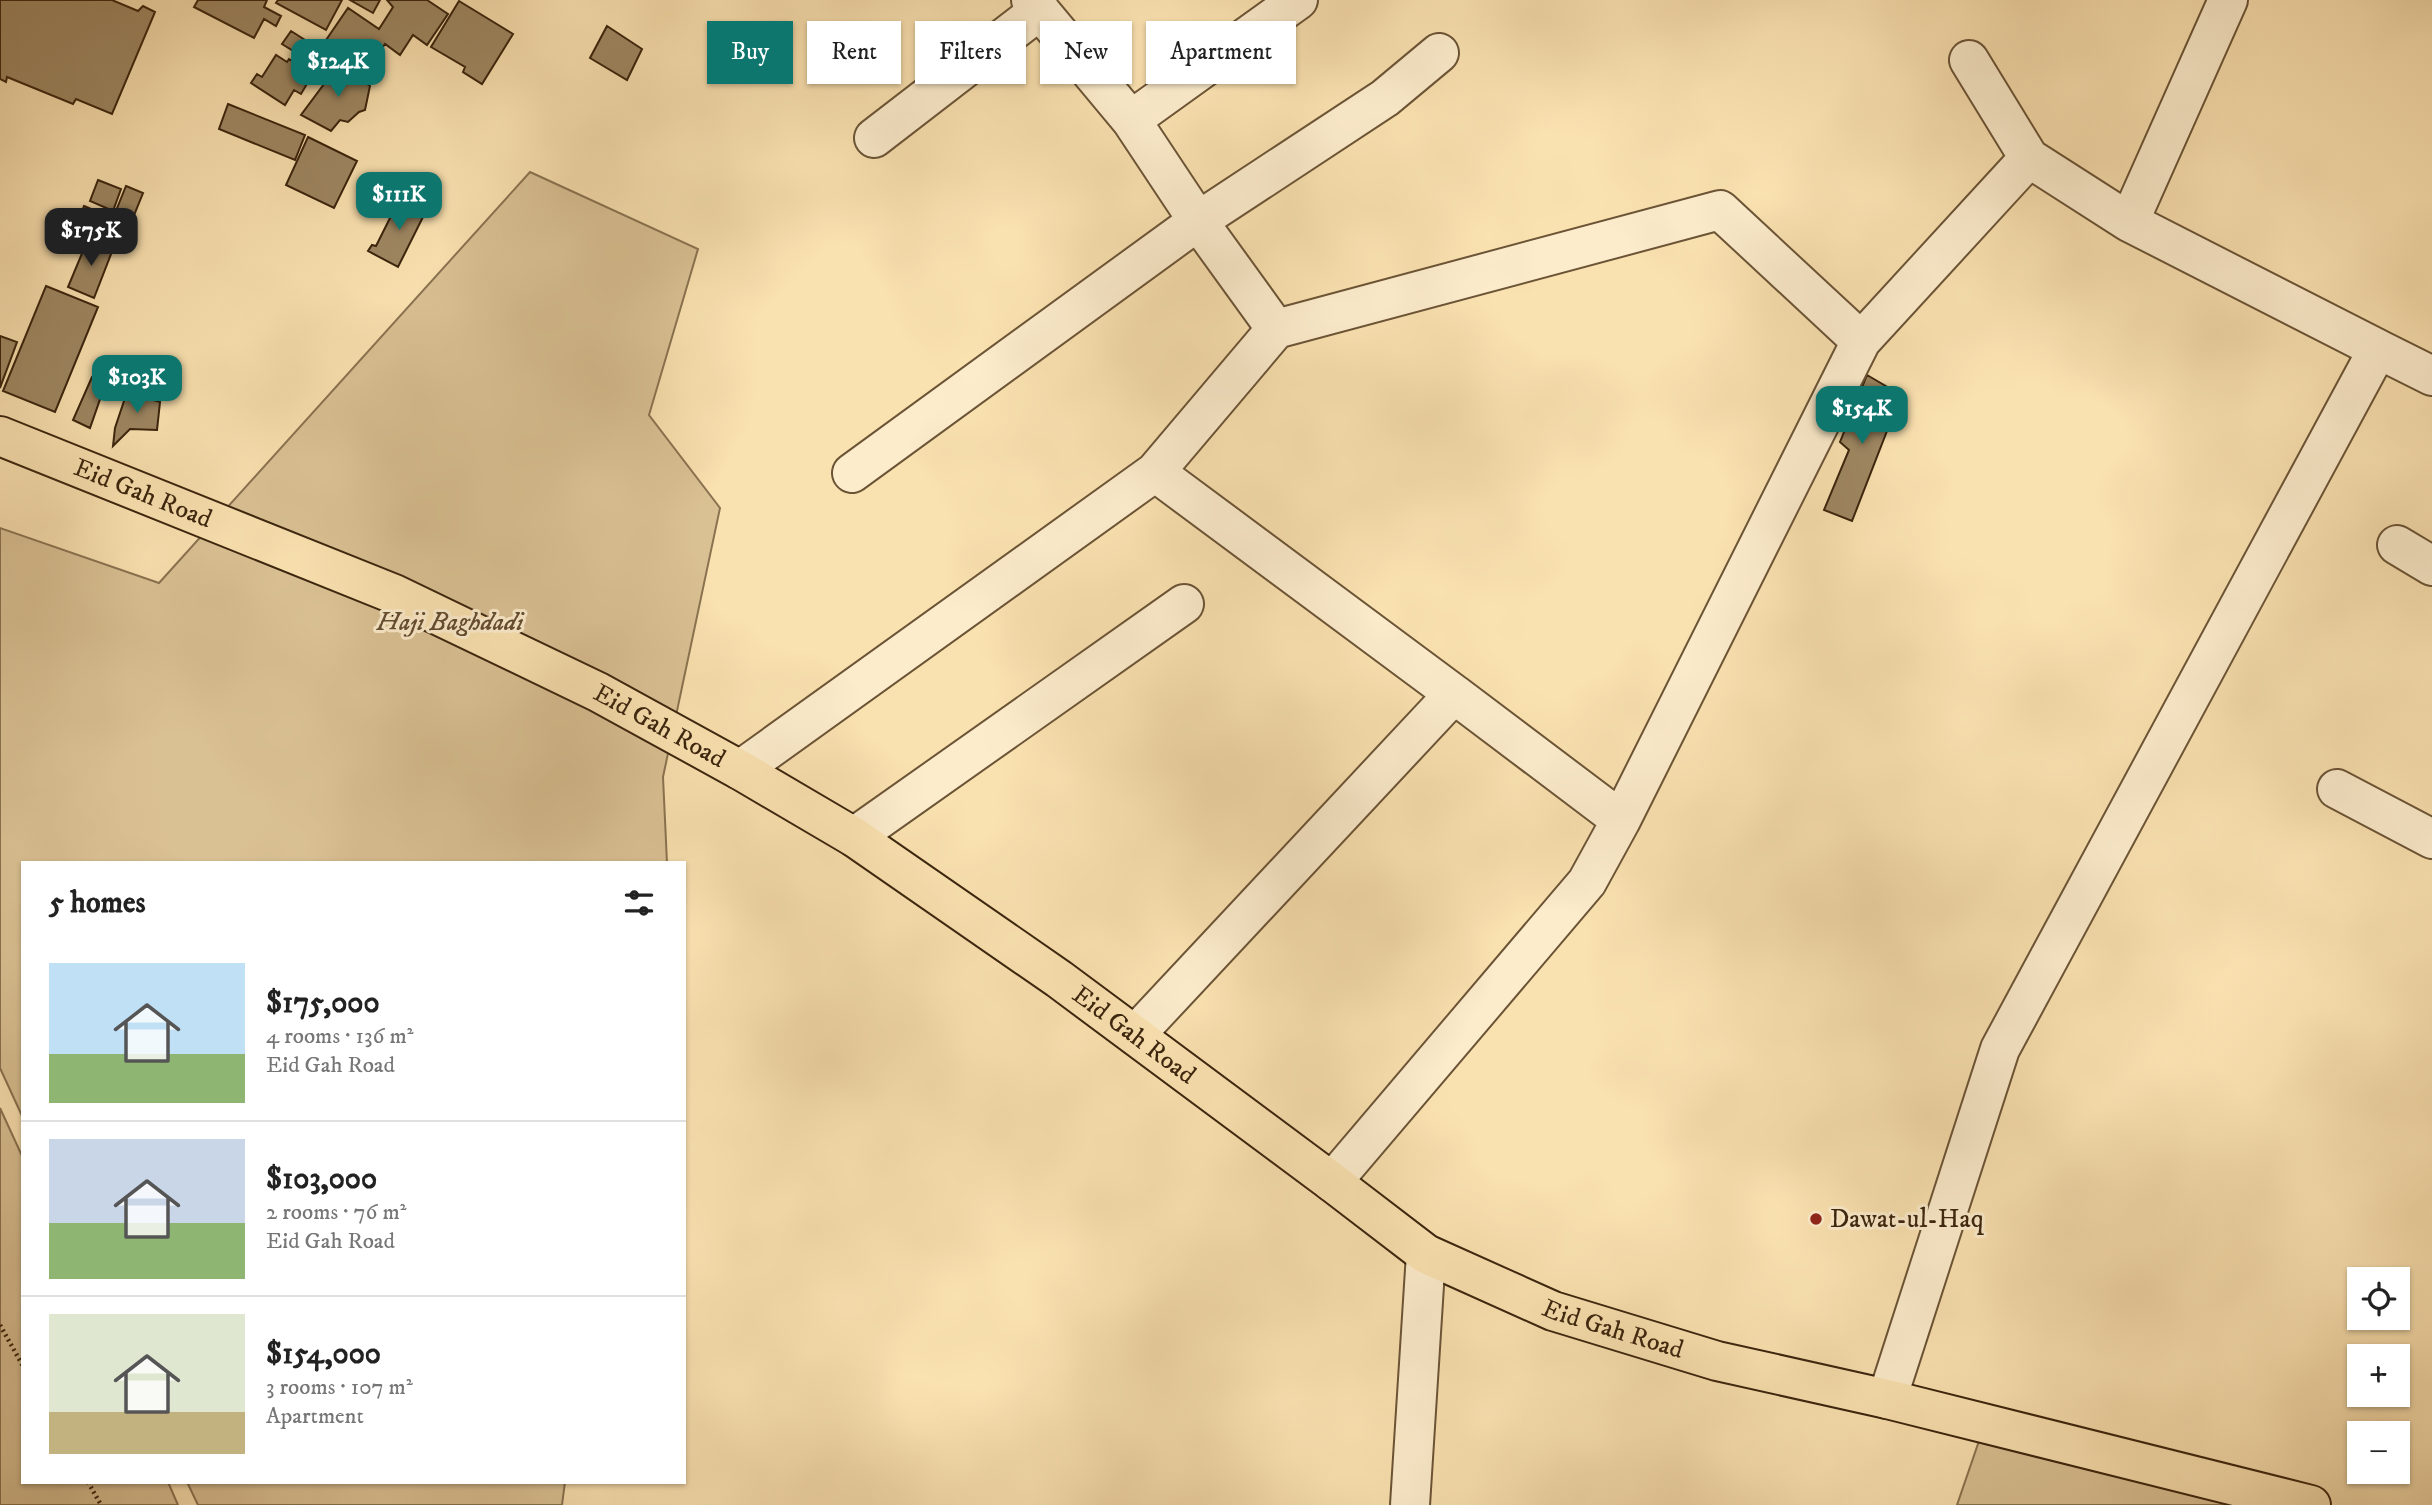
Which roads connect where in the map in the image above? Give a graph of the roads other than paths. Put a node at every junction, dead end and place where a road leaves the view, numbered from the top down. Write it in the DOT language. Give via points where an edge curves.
graph roads {
  1 [pos="1298,0"];
  2 [pos="2228,0"];
  3 [pos="1035,5"];
  4 [pos="1439,53"];
  5 [pos="1969,60"];
  6 [pos="1131,120"];
  7 [pos="874,138"];
  8 [pos="2028,158"];
  9 [pos="1198,221"];
  10 [pos="2129,222"];
  11 [pos="1276,329"];
  12 [pos="1861,341"];
  13 [pos="2378,349"];
  14 [pos="2432,376"];
  15 [pos="0,436"];
  16 [pos="1154,471"];
  17 [pos="852,473"];
  18 [pos="2397,545"];
  19 [pos="2432,566"];
  20 [pos="1184,604"];
  21 [pos="1454,694"];
  22 [pos="740,770"];
  23 [pos="2337,789"];
  24 [pos="1621,820"];
  25 [pos="854,837"];
  26 [pos="2432,839"];
  27 [pos="1135,1035"];
  28 [pos="1332,1182"];
  29 [pos="1426,1254"];
  30 [pos="1887,1399"];
  31 [pos="1410,1505"];
  32 [pos="2311,1505"];
  1 -- 6 [label="street"];
  2 -- 10 [label="street"];
  3 -- 6 [label="street"];
  3 -- 7 [label="street"];
  4 -- 9 [label="street" via="1385,98"];
  5 -- 8 [label="street"];
  6 -- 9 [label="street"];
  8 -- 10 [label="street"];
  8 -- 12 [label="street"];
  9 -- 11 [label="street"];
  9 -- 17 [label="street"];
  10 -- 13 [label="street"];
  11 -- 12 [label="street" via="1720,210"];
  11 -- 16 [label="street"];
  12 -- 24 [label="street"];
  13 -- 14 [label="street"];
  13 -- 30 [label="street" via="2000,1049"];
  15 -- 22 [label="main road, Eid Gah Road" via="394,594 597,692"];
  16 -- 21 [label="street"];
  16 -- 22 [label="street"];
  18 -- 19 [label="street"];
  20 -- 25 [label="street"];
  21 -- 24 [label="street"];
  21 -- 27 [label="street"];
  22 -- 25 [label="main road, Eid Gah Road"];
  23 -- 26 [label="street"];
  24 -- 28 [label="street" via="1587,882"];
  25 -- 27 [label="main road, Eid Gah Road"];
  27 -- 28 [label="main road, Eid Gah Road"];
  28 -- 29 [label="main road, Eid Gah Road"];
  29 -- 30 [label="main road, Eid Gah Road" via="1553,1311 1717,1361"];
  29 -- 31 [label="street"];
  30 -- 32 [label="main road, Eid Gah Road"];
}
